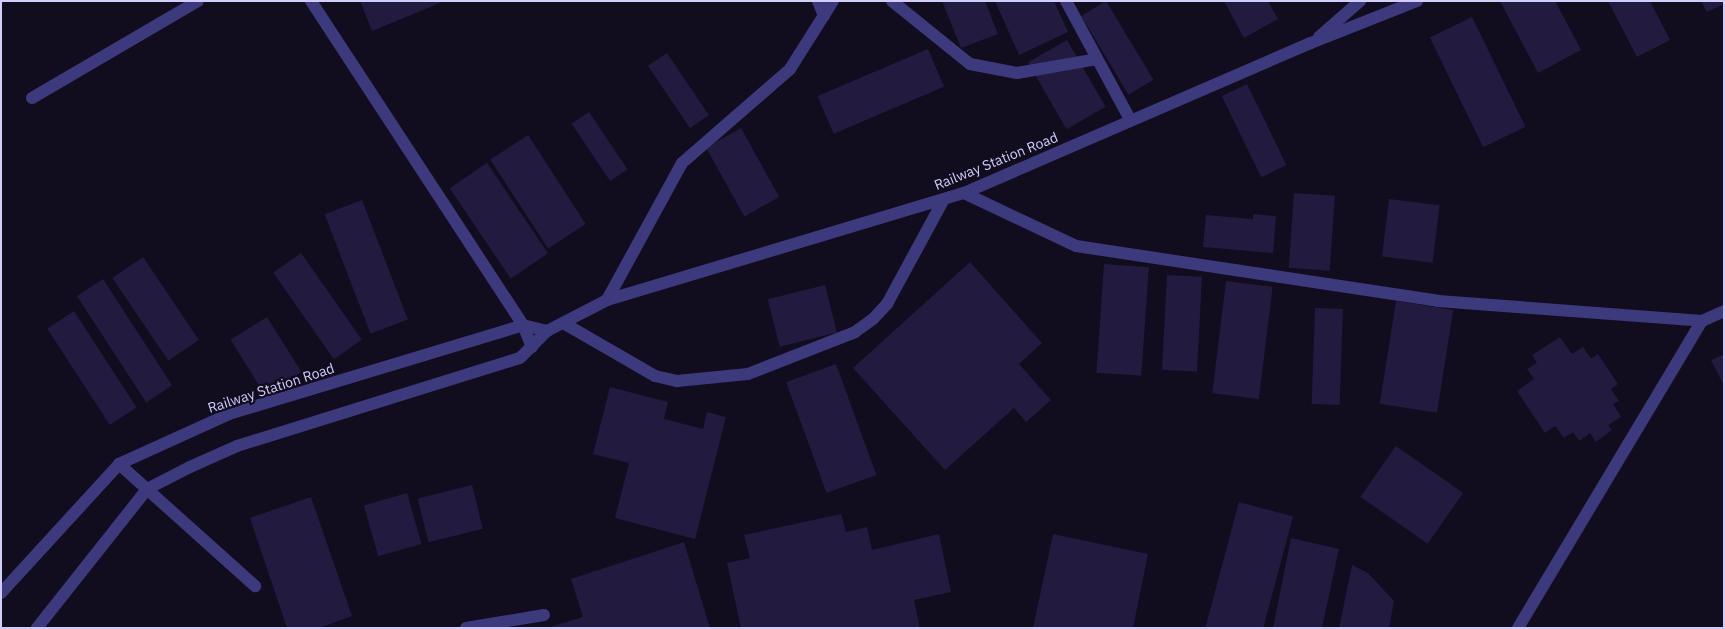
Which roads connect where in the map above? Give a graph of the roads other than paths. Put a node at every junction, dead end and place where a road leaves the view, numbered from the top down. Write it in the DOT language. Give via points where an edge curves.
graph roads {
  1 [pos="198,1"];
  2 [pos="311,1"];
  3 [pos="818,1"];
  4 [pos="833,1"];
  5 [pos="892,1"];
  6 [pos="1066,1"];
  7 [pos="1360,1"];
  8 [pos="1417,1"];
  9 [pos="824,16"];
  10 [pos="1311,43"];
  11 [pos="1097,59"];
  12 [pos="32,98"];
  13 [pos="1131,121"];
  14 [pos="964,193"];
  15 [pos="944,199"];
  16 [pos="607,300"];
  17 [pos="1724,311"];
  18 [pos="1702,321"];
  19 [pos="564,324"];
  20 [pos="524,325"];
  21 [pos="547,331"];
  22 [pos="532,347"];
  23 [pos="119,464"];
  24 [pos="147,488"];
  25 [pos="255,586"];
  26 [pos="1,593"];
  27 [pos="544,615"];
  28 [pos="37,628"];
  29 [pos="466,628"];
  30 [pos="1518,628"];
  1 -- 12 [label="street"];
  2 -- 20 [label="street"];
  3 -- 9 [label="street"];
  4 -- 9 [label="street"];
  5 -- 11 [label="street" via="970,64 1017,73"];
  6 -- 11 [label="street"];
  7 -- 10 [label="street"];
  8 -- 10 [label="street, Railway Station Road"];
  9 -- 16 [label="street" via="790,69 682,163"];
  10 -- 13 [label="street, Railway Station Road"];
  11 -- 13 [label="street"];
  13 -- 14 [label="street, Railway Station Road"];
  14 -- 15 [label="street, Railway Station Road"];
  14 -- 18 [label="street" via="1076,246 1438,301"];
  15 -- 16 [label="street, Railway Station Road"];
  15 -- 19 [label="street" via="887,304 873,318 855,332 748,374 677,381 654,376"];
  16 -- 19 [label="street, Railway Station Road"];
  17 -- 18 [label="street"];
  18 -- 30 [label="street"];
  19 -- 21 [label="street, Railway Station Road"];
  20 -- 21 [label="street"];
  20 -- 22 [label="street"];
  20 -- 23 [label="street, Railway Station Road" via="229,414"];
  21 -- 22 [label="street, Railway Station Road"];
  22 -- 24 [label="street, Railway Station Road" via="520,358 237,446"];
  23 -- 24 [label="street"];
  23 -- 26 [label="street, Railway Station Road"];
  24 -- 25 [label="street"];
  24 -- 28 [label="street, Railway Station Road"];
  27 -- 29 [label="street"];
}
